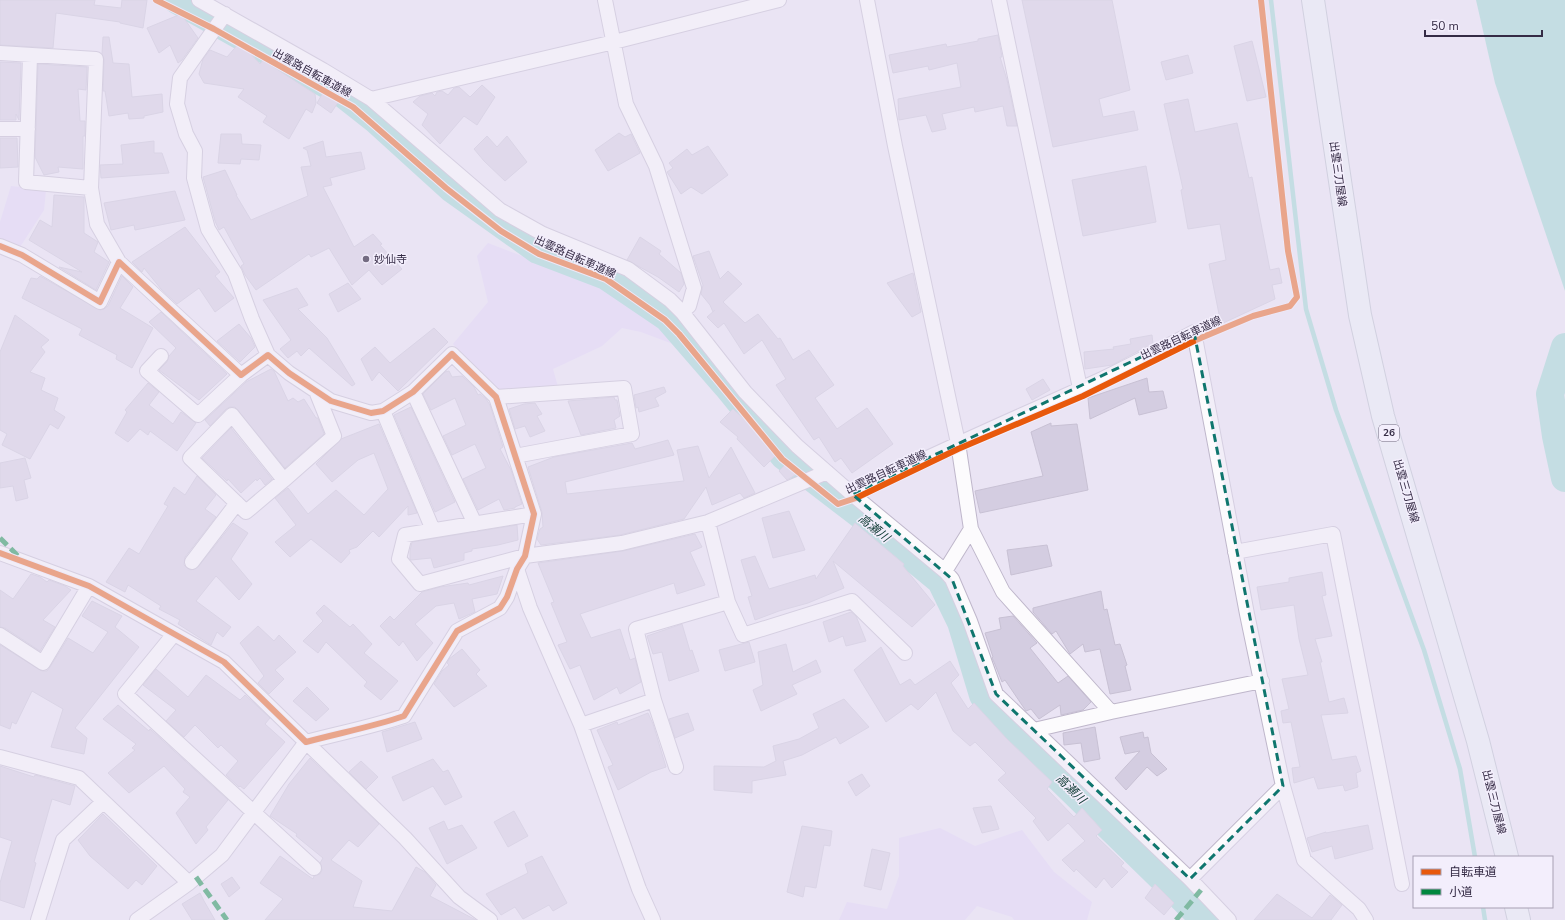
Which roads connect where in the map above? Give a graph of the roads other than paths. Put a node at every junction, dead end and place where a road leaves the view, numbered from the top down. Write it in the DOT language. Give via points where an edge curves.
graph roads {
  1 [pos="199,0"];
  2 [pos="605,0"];
  3 [pos="779,0"];
  4 [pos="867,0"];
  5 [pos="999,0"];
  6 [pos="1313,0"];
  7 [pos="221,8"];
  8 [pos="614,42"];
  9 [pos="0,53"];
  10 [pos="30,56"];
  11 [pos="371,99"];
  12 [pos="0,129"];
  13 [pos="28,129"];
  14 [pos="91,188"];
  15 [pos="0,246"];
  16 [pos="119,262"];
  17 [pos="682,312"];
  18 [pos="268,355"];
  19 [pos="161,356"];
  20 [pos="241,375"];
  21 [pos="1080,388"];
  22 [pos="316,391"];
  23 [pos="413,392"];
  24 [pos="496,397"];
  25 [pos="383,411"];
  26 [pos="958,443"];
  27 [pos="516,456"];
  28 [pos="827,472"];
  29 [pos="284,480"];
  30 [pos="852,494"];
  31 [pos="237,503"];
  32 [pos="534,514"];
  33 [pos="708,522"];
  34 [pos="475,524"];
  35 [pos="971,529"];
  36 [pos="433,530"];
  37 [pos="1236,552"];
  38 [pos="525,556"];
  39 [pos="3,558"];
  40 [pos="192,562"];
  41 [pos="517,569"];
  42 [pos="945,571"];
  43 [pos="89,586"];
  44 [pos="728,602"];
  45 [pos="174,634"];
  46 [pos="0,635"];
  47 [pos="905,653"];
  48 [pos="1262,681"];
  49 [pos="654,700"];
  50 [pos="1111,712"];
  51 [pos="581,725"];
  52 [pos="1034,730"];
  53 [pos="306,742"];
  54 [pos="0,757"];
  55 [pos="676,767"];
  56 [pos="1283,786"];
  57 [pos="103,802"];
  58 [pos="255,812"];
  59 [pos="1507,856"];
  60 [pos="314,868"];
  61 [pos="1190,879"];
  62 [pos="189,883"];
  63 [pos="1402,884"];
  64 [pos="1516,908"];
  65 [pos="38,920"];
  66 [pos="137,920"];
  67 [pos="490,920"];
  68 [pos="653,920"];
  69 [pos="1229,920"];
  70 [pos="1366,920"];
  71 [pos="1519,920"];
  1 -- 7 [label="street"];
  2 -- 8 [label="street"];
  3 -- 8 [label="street"];
  4 -- 26 [label="street"];
  5 -- 21 [label="street"];
  6 -- 59 [label="main road, 出雲三刀屋線 / 26" via="1362,323 1384,416 1476,734"];
  7 -- 11 [label="street"];
  7 -- 18 [label="street" via="180,78 177,104 186,134 195,151 194,178 208,229 235,273"];
  8 -- 11 [label="street"];
  8 -- 17 [label="street" via="626,104 656,166 694,288 689,306"];
  9 -- 10 [label="street"];
  10 -- 13 [label="street"];
  10 -- 14 [label="street" via="96,59"];
  11 -- 17 [label="street" via="500,210 543,234 628,269"];
  12 -- 13 [label="street"];
  13 -- 14 [label="street" via="26,182"];
  14 -- 16 [label="street" via="97,224"];
  15 -- 16 [label="street" via="22,255 100,302"];
  16 -- 20 [label="street"];
  17 -- 28 [label="street" via="745,392 797,446"];
  18 -- 20 [label="street"];
  18 -- 22 [label="street"];
  19 -- 20 [label="street" via="147,371 198,415"];
  21 -- 26 [label="street"];
  21 -- 37 [label="street" via="1194,332"];
  22 -- 25 [label="street" via="331,401 371,413"];
  22 -- 29 [label="street" via="334,436"];
  23 -- 24 [label="street" via="452,354"];
  23 -- 25 [label="street"];
  23 -- 34 [label="street"];
  24 -- 27 [label="street"];
  24 -- 27 [label="street" via="624,388 632,434"];
  25 -- 36 [label="street"];
  26 -- 30 [label="street"];
  26 -- 35 [label="street"];
  27 -- 32 [label="street"];
  28 -- 30 [label="street"];
  28 -- 33 [label="street"];
  29 -- 31 [label="street" via="246,512"];
  29 -- 31 [label="street" via="232,415 190,458"];
  30 -- 42 [label="street"];
  31 -- 40 [label="street"];
  32 -- 34 [label="street"];
  32 -- 38 [label="street"];
  33 -- 38 [label="street" via="622,543"];
  33 -- 44 [label="street"];
  34 -- 36 [label="street"];
  35 -- 42 [label="street"];
  35 -- 50 [label="street" via="1003,592"];
  36 -- 38 [label="street" via="404,535 399,559 420,584"];
  37 -- 48 [label="street"];
  37 -- 63 [label="street" via="1333,534"];
  38 -- 41 [label="street"];
  39 -- 43 [label="street"];
  41 -- 51 [label="street" via="530,608"];
  41 -- 53 [label="street" via="507,597 500,608 457,631 404,716 372,727"];
  42 -- 52 [label="street" via="952,579 970,621 996,694"];
  43 -- 45 [label="street"];
  43 -- 46 [label="street" via="42,663"];
  44 -- 47 [label="street" via="743,635 852,601"];
  44 -- 49 [label="street" via="636,629"];
  45 -- 53 [label="street" via="224,662"];
  45 -- 58 [label="street" via="125,694"];
  48 -- 50 [label="street"];
  48 -- 56 [label="street"];
  49 -- 51 [label="street"];
  49 -- 55 [label="street"];
  50 -- 52 [label="street"];
  51 -- 68 [label="street" via="639,889"];
  52 -- 61 [label="street"];
  53 -- 58 [label="street"];
  53 -- 67 [label="street" via="405,838 459,897"];
  54 -- 57 [label="street" via="79,778"];
  56 -- 61 [label="street"];
  56 -- 70 [label="street" via="1304,860 1359,909"];
  57 -- 62 [label="street"];
  57 -- 65 [label="street" via="63,840"];
  58 -- 60 [label="street"];
  58 -- 62 [label="street" via="222,855"];
  61 -- 69 [label="street"];
  62 -- 66 [label="street"];
  64 -- 71 [label="main road"];
}
